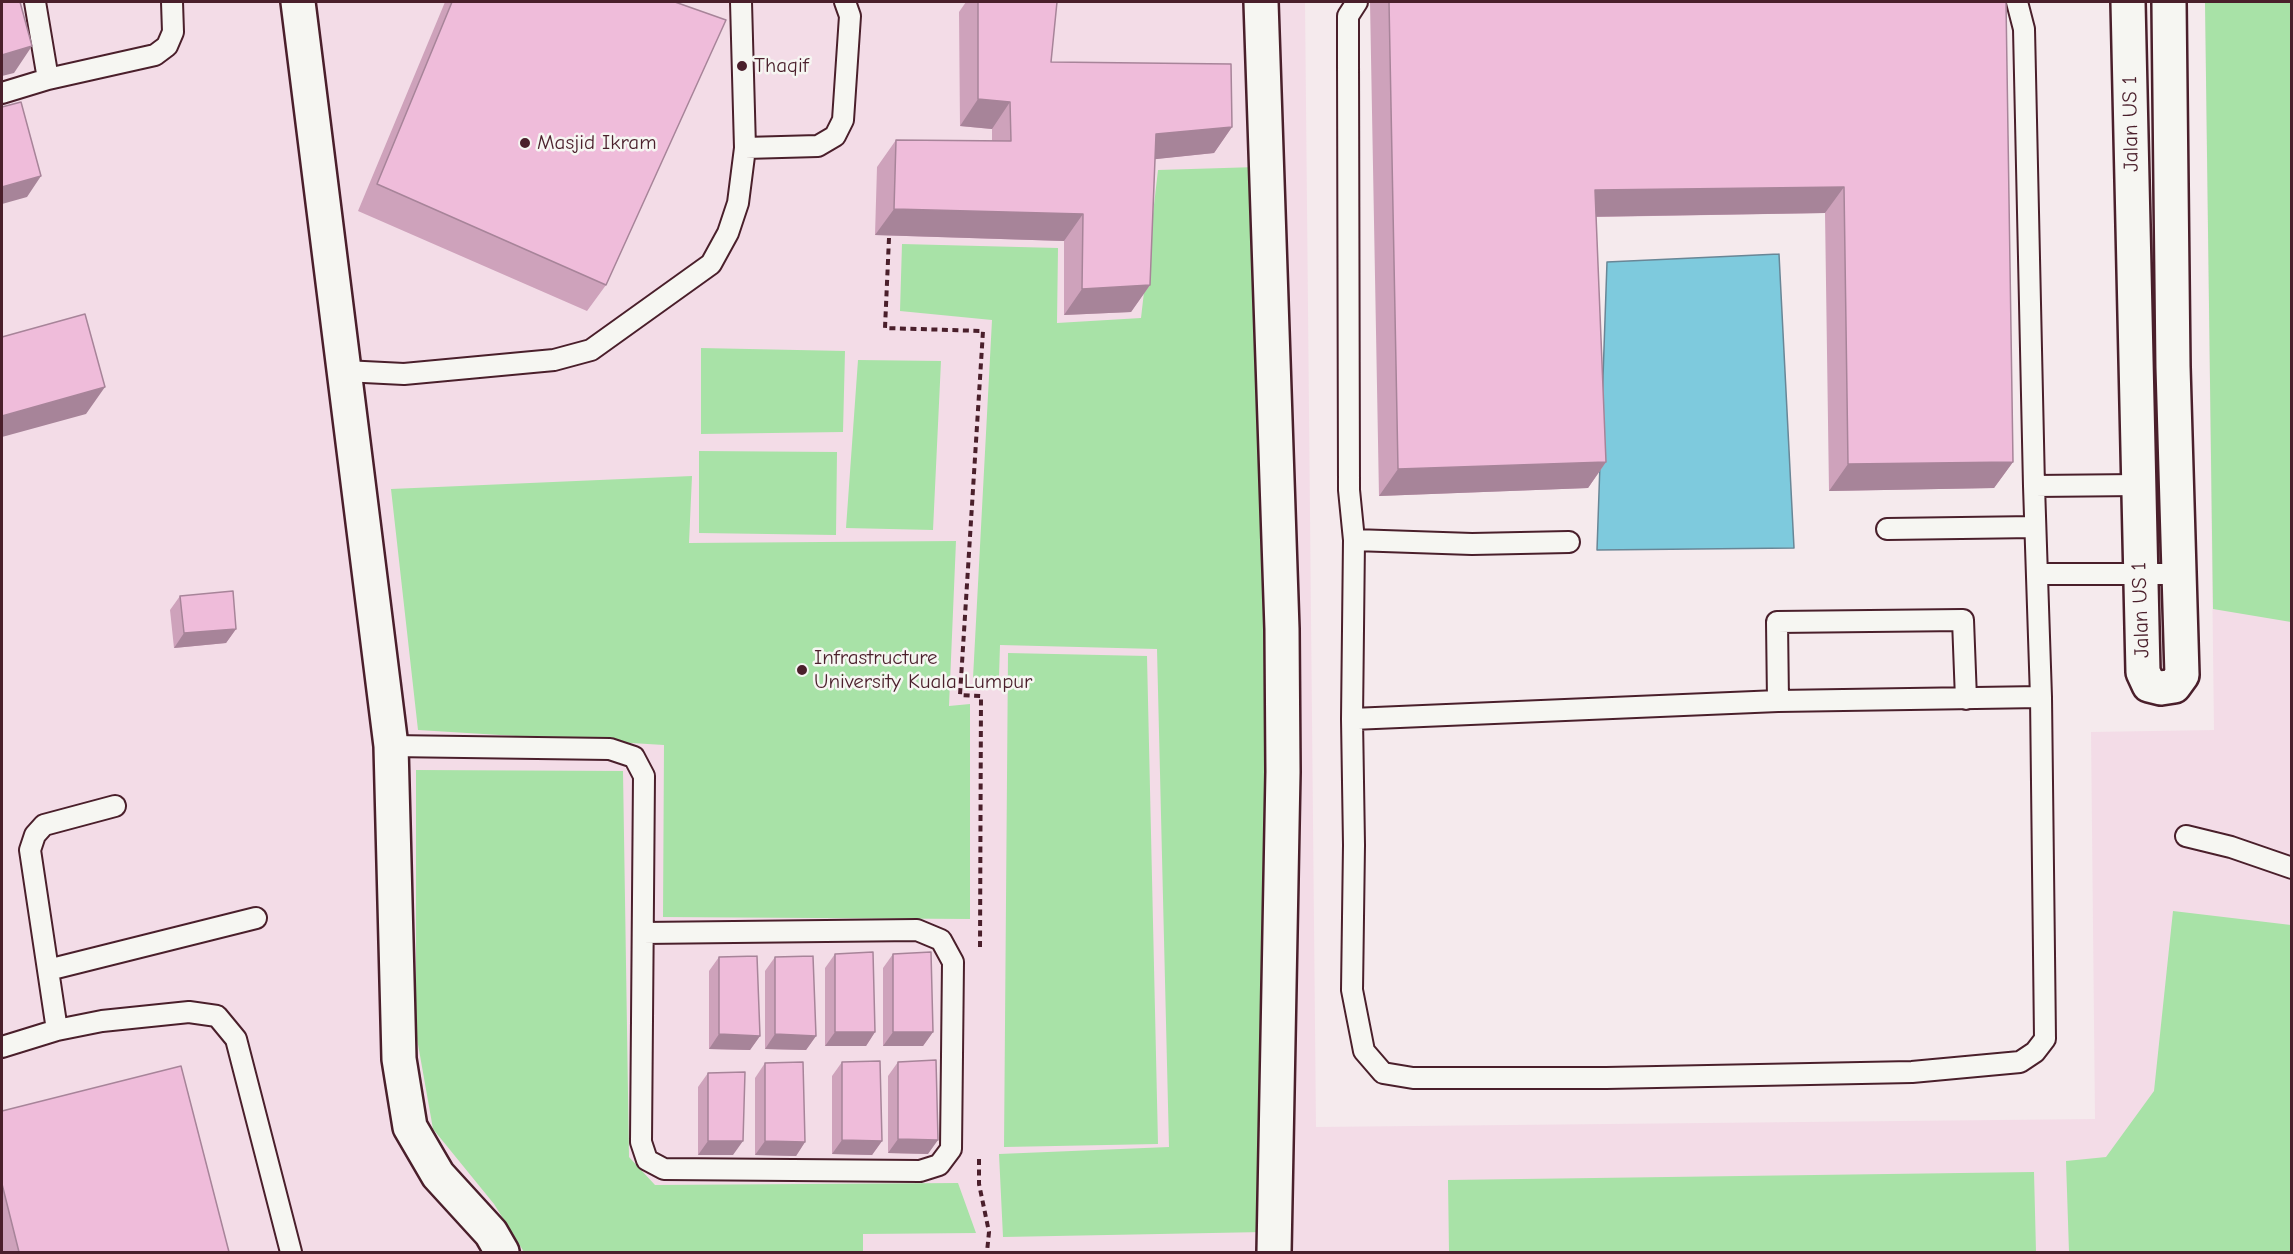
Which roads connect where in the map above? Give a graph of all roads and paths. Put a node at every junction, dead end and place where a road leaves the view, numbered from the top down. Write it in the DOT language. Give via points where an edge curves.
graph roads {
  1 [pos="35,2"];
  2 [pos="172,2"];
  3 [pos="298,2"];
  4 [pos="741,2"];
  5 [pos="844,2"];
  6 [pos="1261,2"];
  7 [pos="1357,2"];
  8 [pos="2017,2"];
  9 [pos="2128,2"];
  10 [pos="2169,2"];
  11 [pos="48,80"];
  12 [pos="2,93"];
  13 [pos="744,148"];
  14 [pos="889,238"];
  15 [pos="344,371"];
  16 [pos="2139,485"];
  17 [pos="2034,486"];
  18 [pos="2035,527"];
  19 [pos="1887,529"];
  20 [pos="1354,540"];
  21 [pos="1569,542"];
  22 [pos="2037,574"];
  23 [pos="2179,574"];
  24 [pos="2140,575"];
  25 [pos="2041,697"];
  26 [pos="1966,699"];
  27 [pos="1778,701"];
  28 [pos="1352,719"];
  29 [pos="391,746"];
  30 [pos="115,806"];
  31 [pos="2186,836"];
  32 [pos="2292,868"];
  33 [pos="256,918"];
  34 [pos="642,933"];
  35 [pos="980,958"];
  36 [pos="48,970"];
  37 [pos="57,1030"];
  38 [pos="2,1042"];
  39 [pos="979,1148"];
  40 [pos="291,1252"];
  41 [pos="502,1252"];
  42 [pos="987,1252"];
  43 [pos="1274,1252"];
  1 -- 11 [label="lane"];
  2 -- 11 [label="lane" via="173,32 167,46 155,55"];
  3 -- 15 [label="street"];
  4 -- 13 [label="lane"];
  5 -- 13 [label="lane" via="850,16 843,120 835,136 818,146"];
  6 -- 43 [label="street" via="1282,629"];
  7 -- 20 [label="lane" via="1348,16 1349,490"];
  8 -- 17 [label="lane" via="2024,29"];
  9 -- 16 [label="street, Jalan US 1"];
  10 -- 23 [label="street, Jalan US 1"];
  11 -- 12 [label="lane"];
  13 -- 15 [label="lane" via="738,203 711,264 591,350 554,360 404,374"];
  14 -- 35 [label="path" via="885,328 983,331 960,695 981,696"];
  15 -- 29 [label="street"];
  16 -- 17 [label="lane"];
  16 -- 24 [label="street, Jalan US 1"];
  17 -- 18 [label="lane"];
  18 -- 19 [label="lane"];
  18 -- 22 [label="lane"];
  20 -- 21 [label="lane"];
  20 -- 28 [label="lane"];
  22 -- 24 [label="lane"];
  22 -- 25 [label="lane"];
  23 -- 24 [label="lane"];
  23 -- 24 [label="street, Jalan US 1" via="2181,675 2174,686 2161,688 2150,685 2143,672"];
  25 -- 26 [label="lane"];
  25 -- 28 [label="lane" via="2044,1039 2035,1052 2020,1062 1912,1072 1606,1078 1413,1078 1383,1073 1364,1051 1352,990"];
  26 -- 27 [label="lane"];
  26 -- 27 [label="lane" via="1963,620 1858,621 1777,622"];
  27 -- 28 [label="lane"];
  29 -- 34 [label="lane" via="610,749 634,757 644,776"];
  29 -- 41 [label="street" via="399,1059 410,1126 438,1175 491,1233"];
  30 -- 36 [label="lane" via="44,825 35,835 30,850"];
  31 -- 32 [label="lane"];
  33 -- 36 [label="lane"];
  34 -- 34 [label="lane" via="641,1142 647,1160 664,1169 920,1171 939,1166 951,1149 953,962 941,940 916,930"];
  36 -- 37 [label="lane"];
  37 -- 38 [label="lane"];
  37 -- 40 [label="lane" via="189,1011 217,1016 236,1039"];
  39 -- 42 [label="path" via="979,1184 989,1232"];
}
